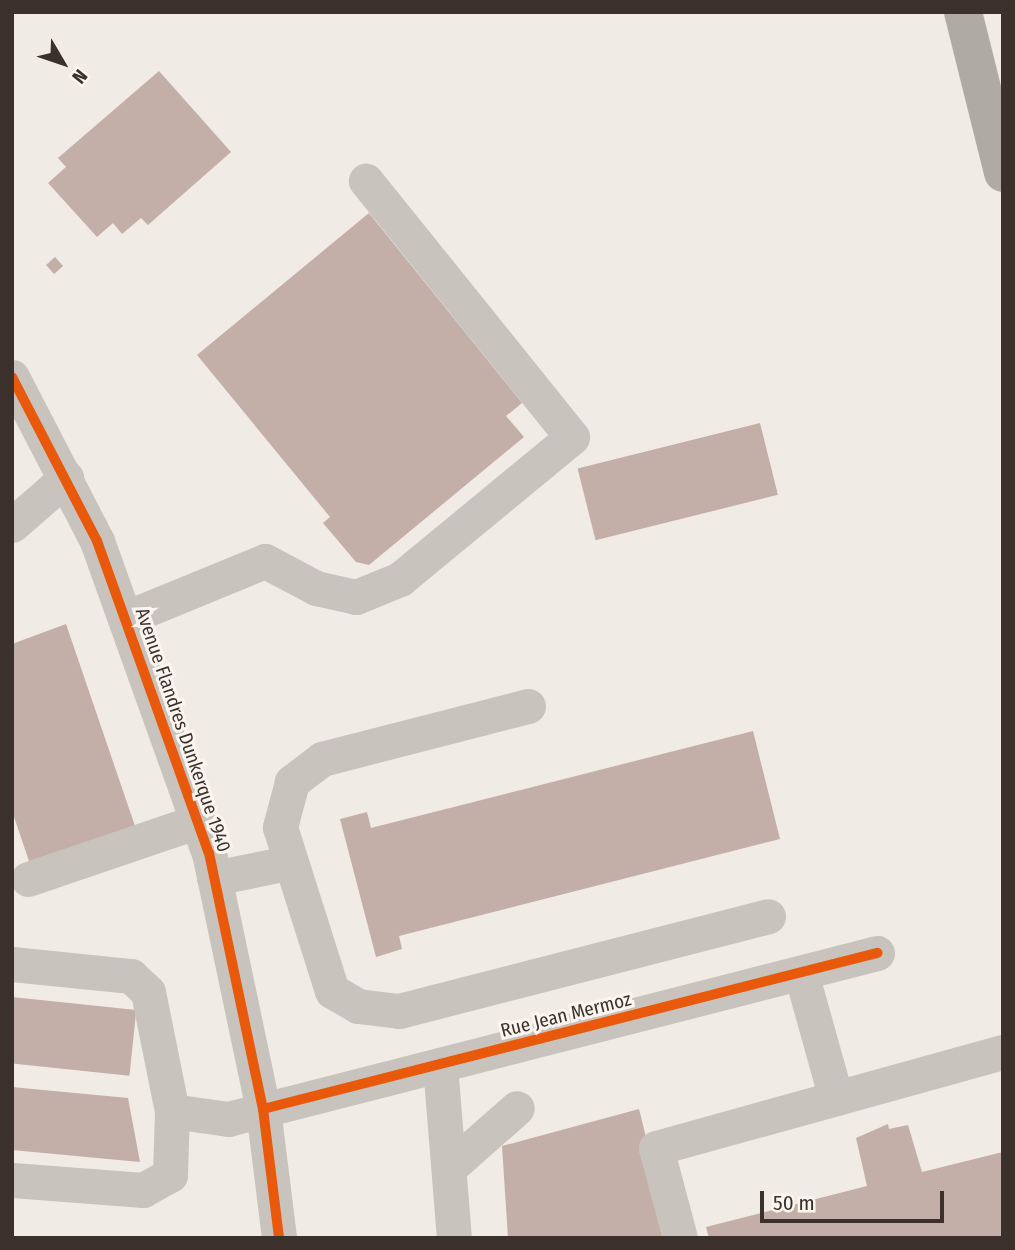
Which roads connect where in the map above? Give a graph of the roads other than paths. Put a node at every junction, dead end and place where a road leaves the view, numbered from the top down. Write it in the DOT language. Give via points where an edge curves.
graph roads {
  1 [pos="963,12"];
  2 [pos="1003,173"];
  3 [pos="366,181"];
  4 [pos="12,377"];
  5 [pos="66,478"];
  6 [pos="12,525"];
  7 [pos="125,618"];
  8 [pos="528,706"];
  9 [pos="198,821"];
  10 [pos="288,863"];
  11 [pos="215,878"];
  12 [pos="28,879"];
  13 [pos="768,916"];
  14 [pos="877,953"];
  15 [pos="12,964"];
  16 [pos="801,973"];
  17 [pos="1003,1052"];
  18 [pos="440,1065"];
  19 [pos="836,1098"];
  20 [pos="517,1108"];
  21 [pos="263,1109"];
  22 [pos="172,1111"];
  23 [pos="450,1167"];
  24 [pos="12,1180"];
  25 [pos="279,1238"];
  26 [pos="454,1238"];
  27 [pos="680,1238"];
  1 -- 2 [label="highway"];
  3 -- 7 [label="street" via="572,437 400,579 356,597 316,587 265,561"];
  4 -- 5 [label="street, Avenue Flandres Dunkerque 1940"];
  5 -- 6 [label="street"];
  5 -- 7 [label="street, Avenue Flandres Dunkerque 1940"];
  7 -- 9 [label="street, Avenue Flandres Dunkerque 1940"];
  8 -- 10 [label="street" via="322,759 292,782 280,827"];
  9 -- 11 [label="street, Avenue Flandres Dunkerque 1940"];
  9 -- 12 [label="street"];
  10 -- 11 [label="street"];
  10 -- 13 [label="street" via="331,991 358,1006 399,1011"];
  11 -- 21 [label="street, Avenue Flandres Dunkerque 1940"];
  14 -- 16 [label="street, Rue Jean Mermoz"];
  15 -- 22 [label="street" via="131,976 148,992"];
  16 -- 18 [label="street, Rue Jean Mermoz"];
  16 -- 19 [label="street"];
  17 -- 19 [label="street"];
  18 -- 21 [label="street, Rue Jean Mermoz"];
  18 -- 23 [label="street"];
  19 -- 27 [label="street" via="656,1148"];
  20 -- 23 [label="street"];
  21 -- 22 [label="street, Rue Jean Mermoz" via="228,1119"];
  21 -- 25 [label="street, Avenue Flandres Dunkerque 1940"];
  22 -- 24 [label="street" via="170,1175 143,1190"];
  23 -- 26 [label="street"];
}
